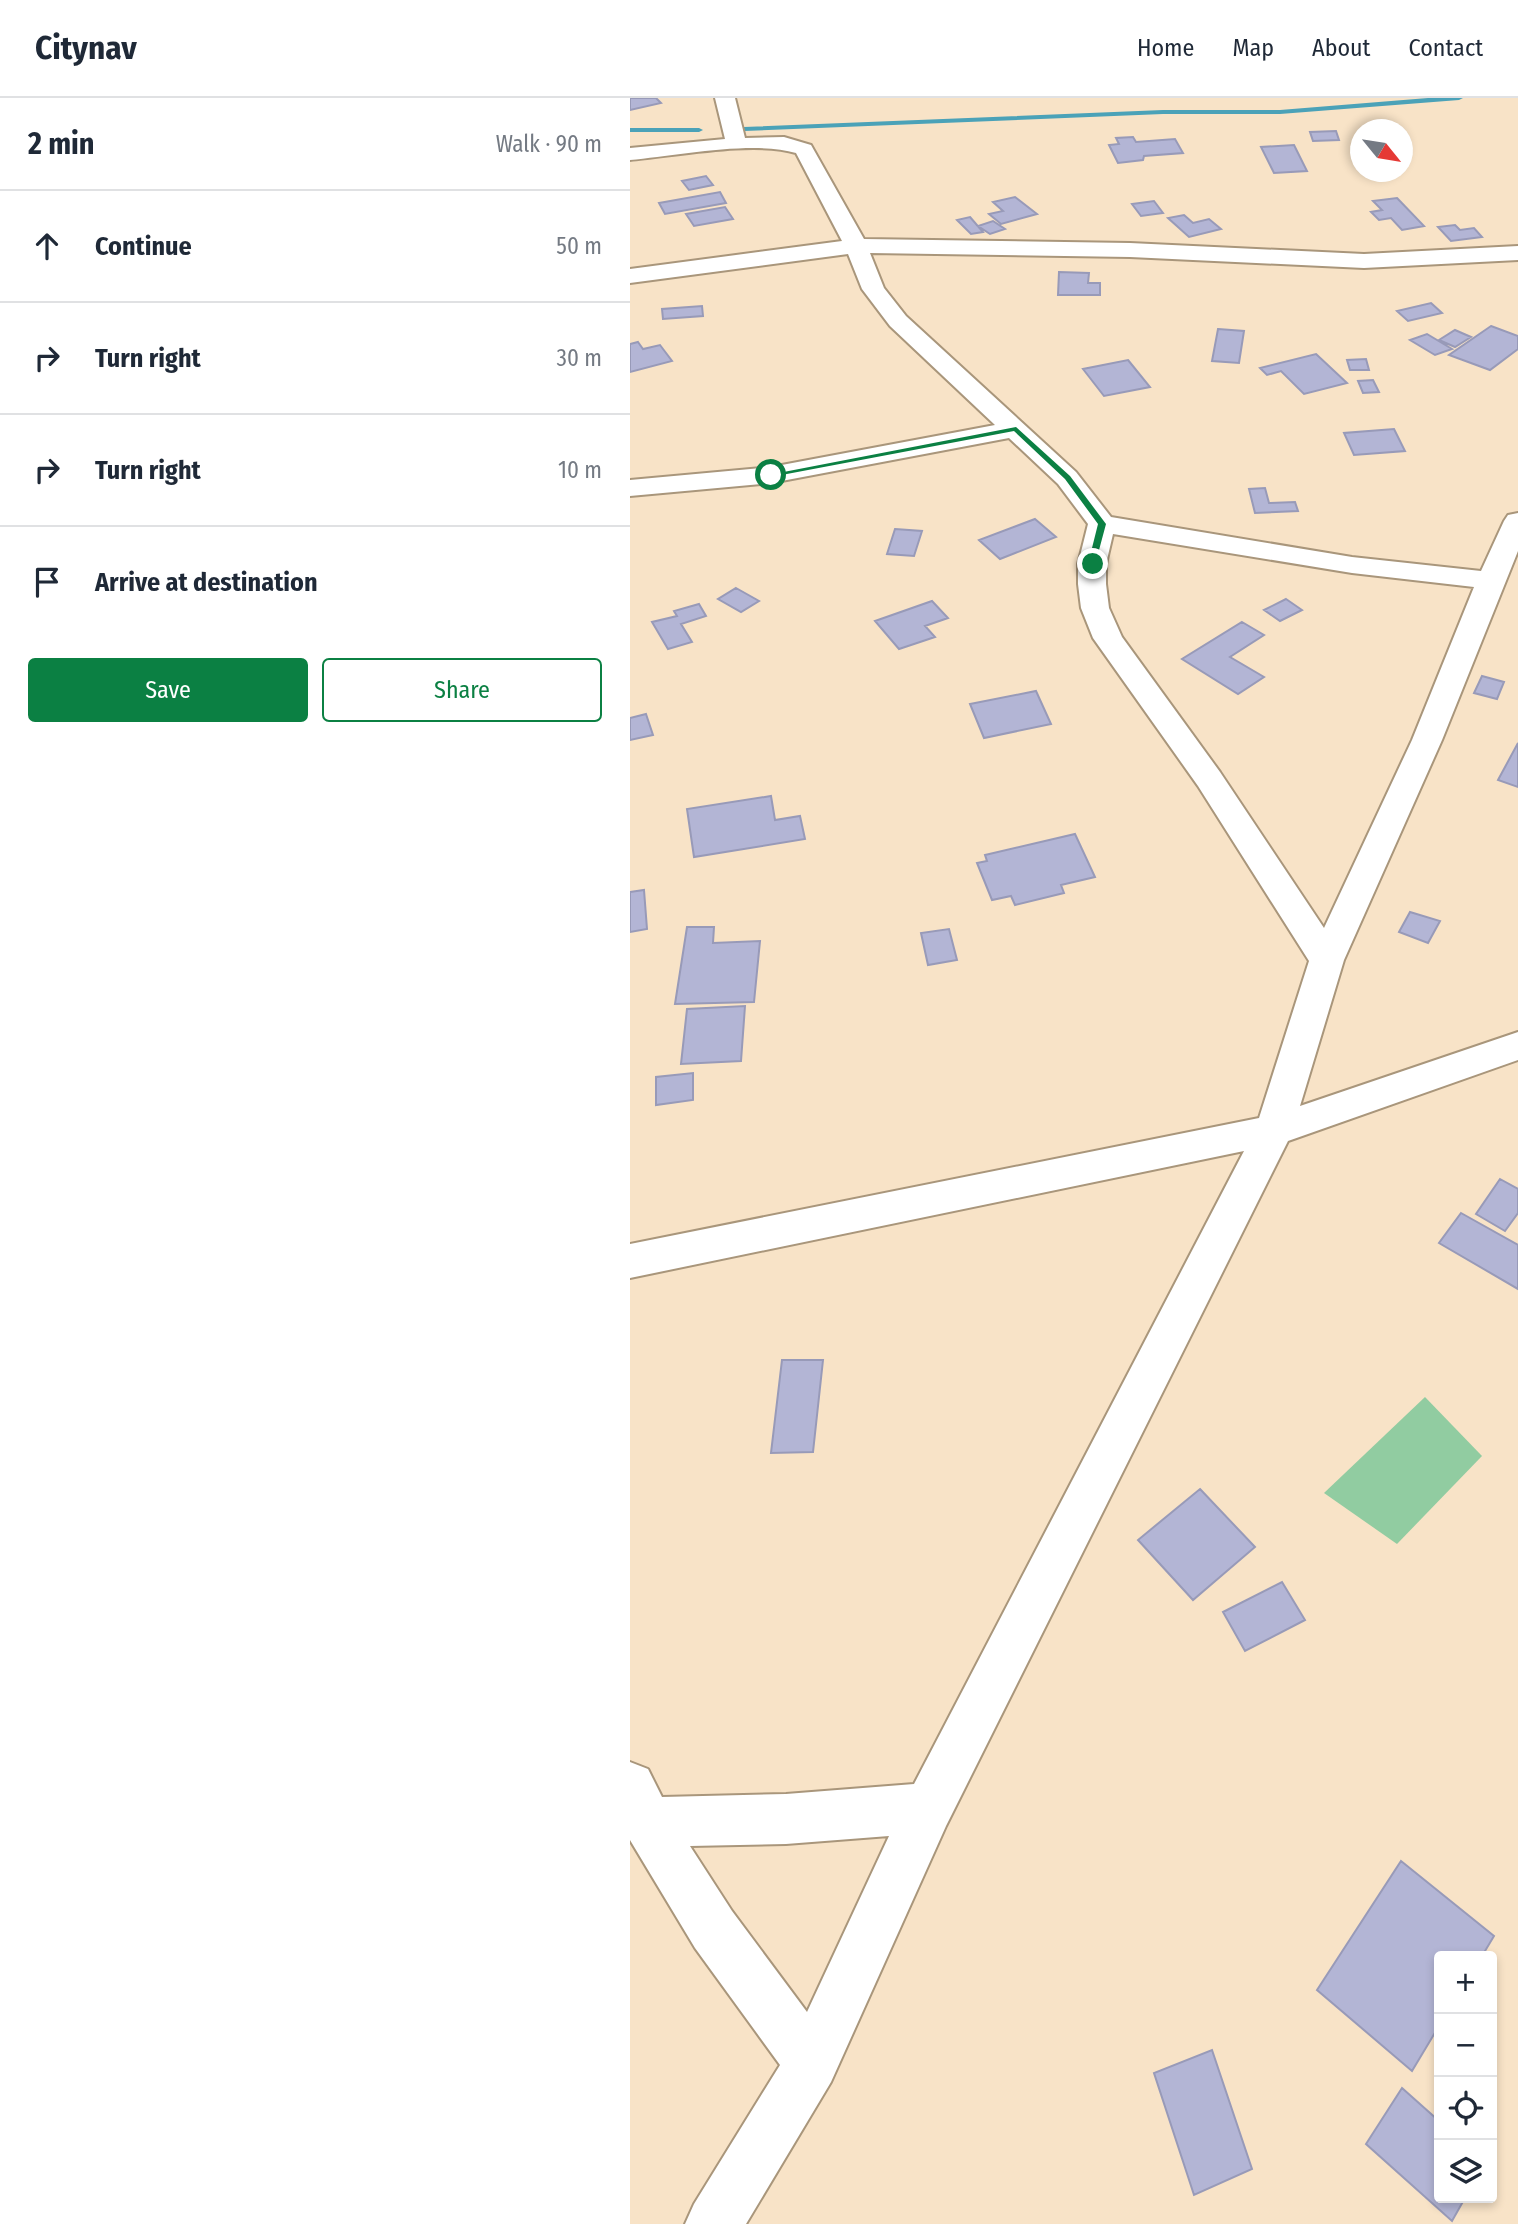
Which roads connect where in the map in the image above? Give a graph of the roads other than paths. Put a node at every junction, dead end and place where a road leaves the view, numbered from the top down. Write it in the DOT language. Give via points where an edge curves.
graph roads {
  1 [pos="725,98"];
  2 [pos="736,144"];
  3 [pos="630,154"];
  4 [pos="856,246"];
  5 [pos="1518,253"];
  6 [pos="630,276"];
  7 [pos="1016,429"];
  8 [pos="630,488"];
  9 [pos="1102,524"];
  10 [pos="1507,555"];
  11 [pos="1327,960"];
  12 [pos="1518,1046"];
  13 [pos="1274,1130"];
  14 [pos="630,1261"];
  15 [pos="639,1805"];
  16 [pos="928,1808"];
  17 [pos="812,2063"];
  18 [pos="713,2224"];
  1 -- 2 [label="street"];
  2 -- 3 [label="street"];
  2 -- 4 [label="street" via="784,143 804,149"];
  4 -- 5 [label="street" via="1130,250 1364,261"];
  4 -- 6 [label="street"];
  4 -- 7 [label="street" via="873,289 898,321"];
  7 -- 8 [label="street" via="771,475"];
  7 -- 9 [label="street" via="1067,478"];
  9 -- 10 [label="street" via="1352,565"];
  9 -- 11 [label="street" via="1092,584 1095,608 1108,638 1209,779"];
  10 -- 11 [label="street"];
  11 -- 13 [label="street"];
  12 -- 13 [label="street"];
  13 -- 14 [label="street"];
  13 -- 16 [label="street"];
  15 -- 16 [label="street" via="786,1819"];
  15 -- 17 [label="street" via="729,1953"];
  16 -- 17 [label="street"];
  17 -- 18 [label="street"];
}
